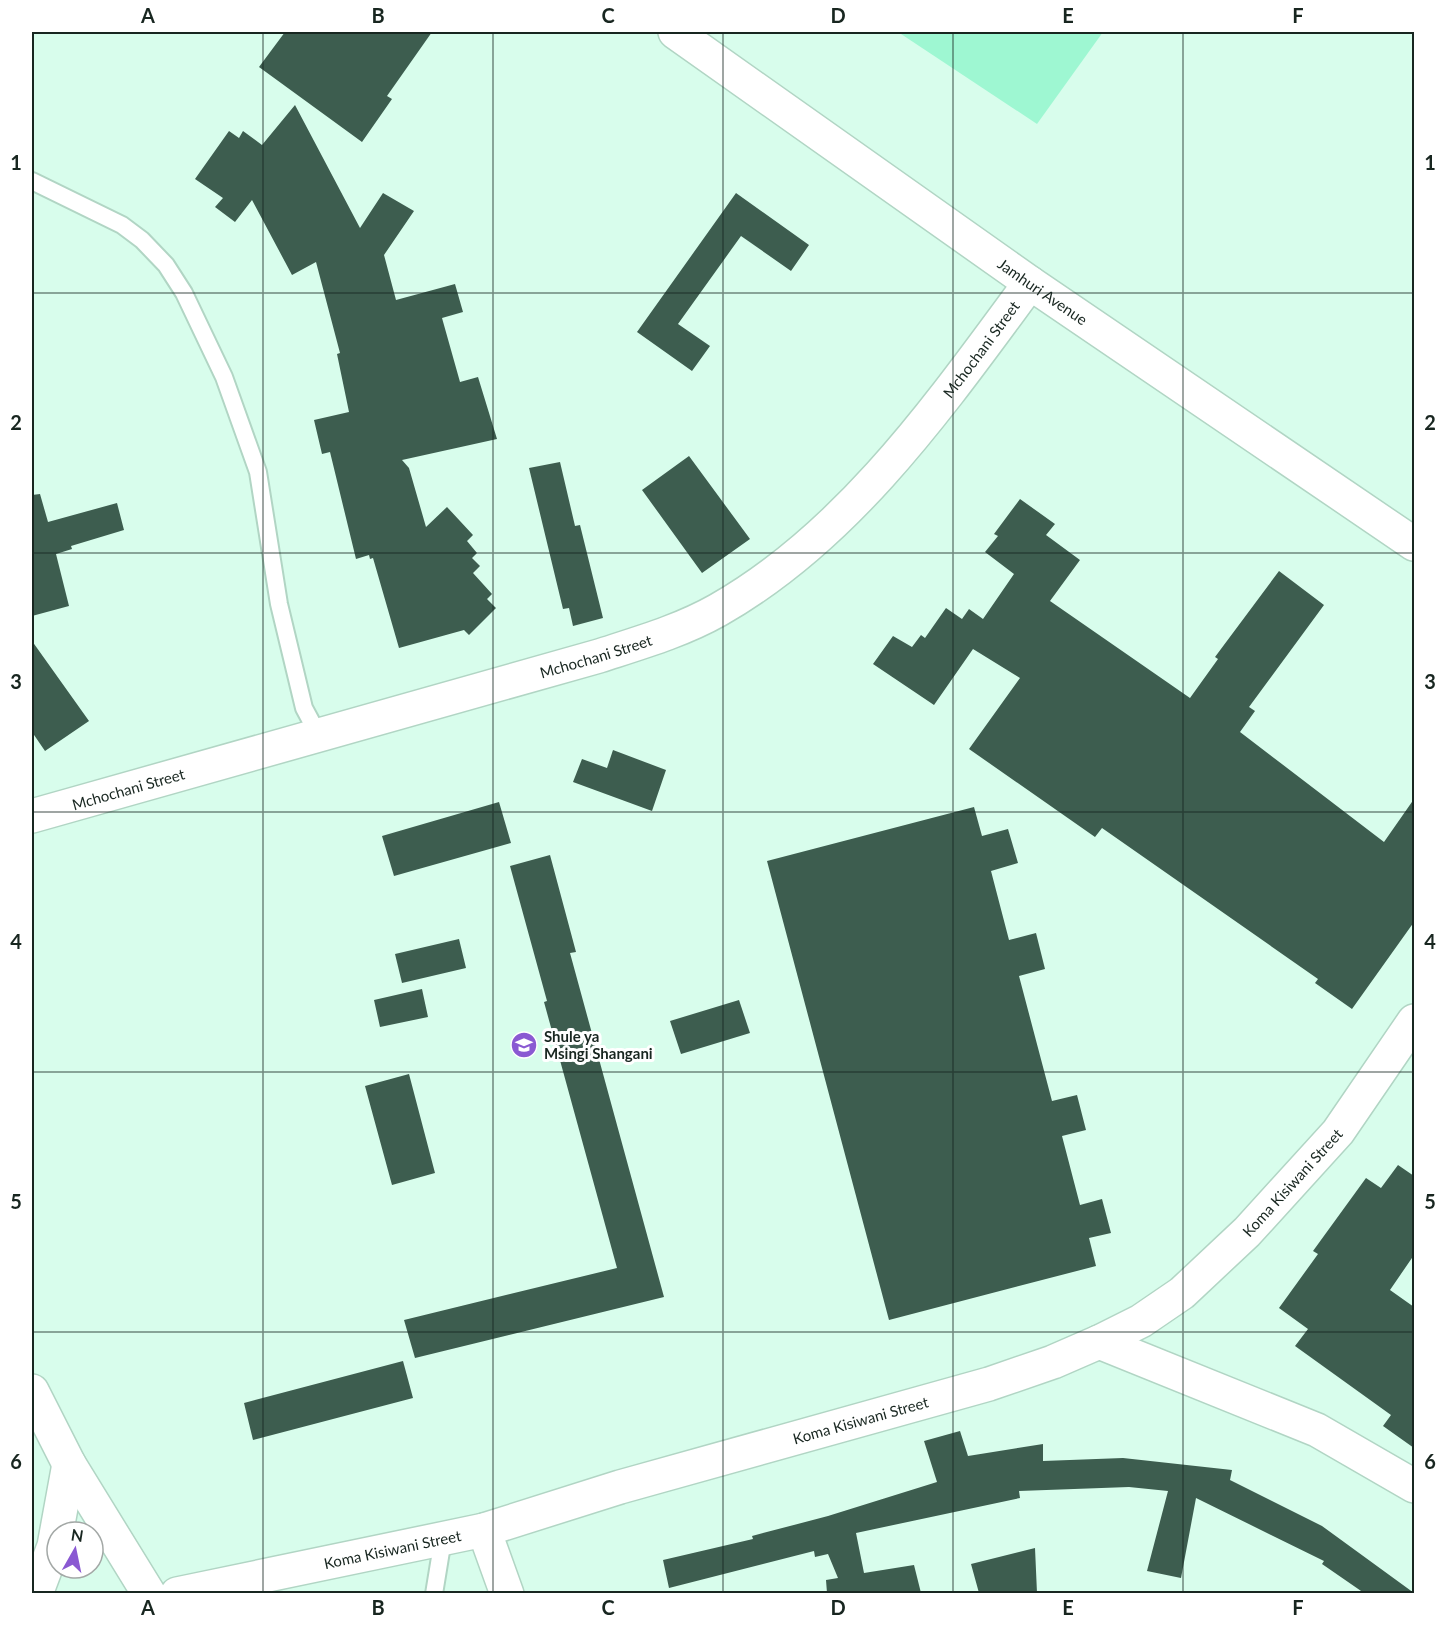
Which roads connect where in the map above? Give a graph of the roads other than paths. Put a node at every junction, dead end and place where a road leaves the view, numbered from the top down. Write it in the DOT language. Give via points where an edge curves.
graph roads {
  1 [pos="675,32"];
  2 [pos="32,181"];
  3 [pos="1030,283"];
  4 [pos="1414,544"];
  5 [pos="319,736"];
  6 [pos="32,816"];
  7 [pos="1414,1020"];
  8 [pos="1099,1342"];
  9 [pos="32,1391"];
  10 [pos="69,1464"];
  11 [pos="1414,1486"];
  12 [pos="484,1530"];
  13 [pos="443,1539"];
  14 [pos="36,1593"];
  15 [pos="149,1593"];
  16 [pos="177,1593"];
  17 [pos="434,1593"];
  18 [pos="507,1593"];
  1 -- 3 [label="street, Jamhuri Avenue"];
  2 -- 5 [label="lane" via="122,225 166,266 184,293 224,376 258,472 279,604 304,708"];
  3 -- 4 [label="street, Jamhuri Avenue"];
  3 -- 5 [label="street, Mchochani Street" via="890,462 825,530 771,575 717,611 665,635"];
  5 -- 6 [label="street, Mchochani Street"];
  7 -- 8 [label="street, Koma Kisiwani Street" via="1338,1132 1247,1232 1182,1293 1141,1321"];
  8 -- 11 [label="street" via="1317,1431"];
  8 -- 12 [label="street, Koma Kisiwani Street" via="989,1384 620,1487"];
  9 -- 10 [label="street"];
  10 -- 14 [label="street" via="54,1546"];
  10 -- 15 [label="street"];
  12 -- 13 [label="street, Koma Kisiwani Street"];
  12 -- 18 [label="street"];
  13 -- 16 [label="street, Koma Kisiwani Street"];
  13 -- 17 [label="lane"];
}
